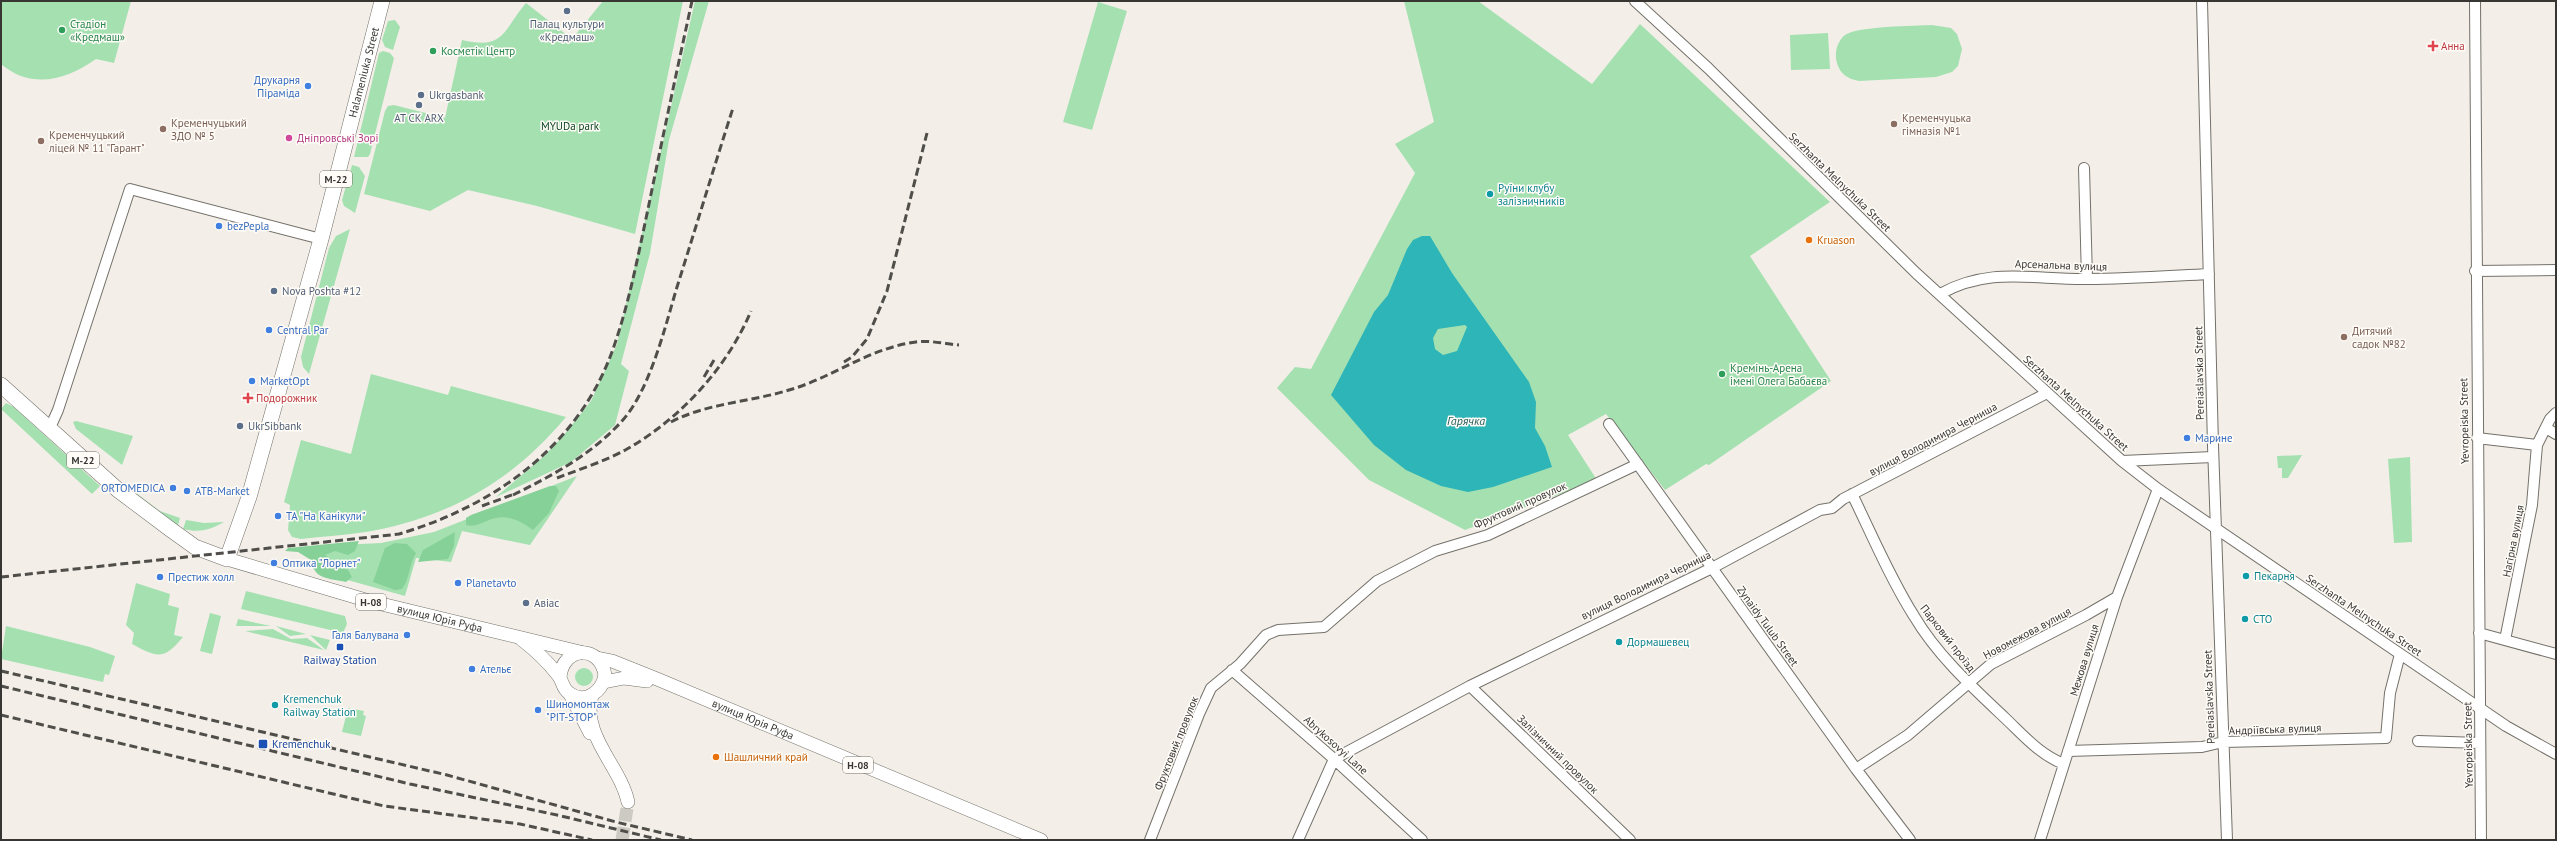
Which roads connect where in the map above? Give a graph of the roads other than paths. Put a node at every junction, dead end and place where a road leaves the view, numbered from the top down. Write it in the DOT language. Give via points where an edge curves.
graph roads {
  1 [pos="382,1"];
  2 [pos="1635,1"];
  3 [pos="2202,1"];
  4 [pos="2474,1"];
  5 [pos="2084,168"];
  6 [pos="321,239"];
  7 [pos="2556,270"];
  8 [pos="2475,271"];
  9 [pos="2209,274"];
  10 [pos="2087,279"];
  11 [pos="1940,294"];
  12 [pos="3,390"];
  13 [pos="2047,393"];
  14 [pos="2556,413"];
  15 [pos="1609,424"];
  16 [pos="2546,428"];
  17 [pos="49,430"];
  18 [pos="2556,434"];
  19 [pos="2477,438"];
  20 [pos="2537,445"];
  21 [pos="2213,457"];
  22 [pos="2122,461"];
  23 [pos="1638,464"];
  24 [pos="2158,489"];
  25 [pos="1852,494"];
  26 [pos="2217,529"];
  27 [pos="227,559"];
  28 [pos="1712,568"];
  29 [pos="2117,597"];
  30 [pos="2479,633"];
  31 [pos="518,636"];
  32 [pos="2505,640"];
  33 [pos="584,653"];
  34 [pos="2400,654"];
  35 [pos="2556,654"];
  36 [pos="597,658"];
  37 [pos="1232,670"];
  38 [pos="560,677"];
  39 [pos="604,682"];
  40 [pos="1969,684"];
  41 [pos="1470,686"];
  42 [pos="676,688"];
  43 [pos="570,694"];
  44 [pos="592,696"];
  45 [pos="2480,708"];
  46 [pos="2418,741"];
  47 [pos="2223,742"];
  48 [pos="2480,743"];
  49 [pos="600,745"];
  50 [pos="2068,750"];
  51 [pos="2556,754"];
  52 [pos="1334,759"];
  53 [pos="2064,764"];
  54 [pos="1856,769"];
  55 [pos="628,802"];
  56 [pos="1041,840"];
  57 [pos="1150,840"];
  58 [pos="1298,840"];
  59 [pos="1422,840"];
  60 [pos="1630,840"];
  61 [pos="1910,840"];
  62 [pos="2040,840"];
  63 [pos="2227,840"];
  64 [pos="2481,840"];
  1 -- 6 [label="highway, Halameniuka Street / М-22"];
  2 -- 11 [label="street, Serzhanta Melnychuka Street" via="1708,68"];
  3 -- 9 [label="street, Pereiaslavska Street"];
  4 -- 8 [label="street, Yevropeiska Street"];
  5 -- 10 [label="street"];
  6 -- 17 [label="street" via="130,188 67,384"];
  6 -- 27 [label="highway, Halameniuka Street / М-22" via="249,497"];
  7 -- 8 [label="street"];
  8 -- 19 [label="street, Yevropeiska Street"];
  9 -- 10 [label="street, Арсенальна вулиця"];
  9 -- 21 [label="street, Pereiaslavska Street"];
  10 -- 11 [label="street, Арсенальна вулиця" via="2011,275 1981,278 1957,285"];
  11 -- 13 [label="street, Serzhanta Melnychuka Street"];
  12 -- 17 [label="highway, М-22"];
  13 -- 22 [label="street, Serzhanta Melnychuka Street"];
  13 -- 25 [label="street, вулиця Володимира Черниша"];
  14 -- 16 [label="street, Нагірна вулиця"];
  15 -- 23 [label="street, Zynaidy Tulub Street"];
  16 -- 18 [label="street"];
  16 -- 20 [label="street, Нагірна вулиця"];
  17 -- 27 [label="highway, М-22" via="118,490 170,530 195,547"];
  19 -- 20 [label="street"];
  19 -- 30 [label="street, Yevropeiska Street"];
  20 -- 32 [label="street, Нагірна вулиця" via="2532,505"];
  21 -- 22 [label="street"];
  21 -- 26 [label="street, Pereiaslavska Street"];
  22 -- 24 [label="street, Serzhanta Melnychuka Street"];
  23 -- 28 [label="street, Zynaidy Tulub Street"];
  23 -- 37 [label="street, Фруктовий провулок" via="1488,535 1435,551 1377,581 1324,627 1278,630 1266,635"];
  24 -- 26 [label="street, Serzhanta Melnychuka Street"];
  24 -- 29 [label="street, Межова вулиця"];
  25 -- 28 [label="street, вулиця Володимира Черниша" via="1832,508 1820,510"];
  25 -- 40 [label="street, Парковий проїзд" via="1914,617"];
  26 -- 34 [label="street, Serzhanta Melnychuka Street"];
  26 -- 47 [label="street, Pereiaslavska Street"];
  27 -- 31 [label="main road, вулиця Юрія Руфа / Н-08" via="369,601"];
  28 -- 41 [label="street, вулиця Володимира Черниша"];
  28 -- 54 [label="street, Zynaidy Tulub Street"];
  29 -- 40 [label="street, Новомежова вулиця" via="1992,664"];
  29 -- 50 [label="street, Межова вулиця"];
  30 -- 32 [label="street"];
  30 -- 45 [label="street, Yevropeiska Street"];
  31 -- 33 [label="main road, вулиця Юрія Руфа / Н-08"];
  31 -- 38 [label="main road"];
  32 -- 35 [label="street"];
  33 -- 36 [label="main road, Н-08"];
  33 -- 38 [label="main road" via="576,654 564,662"];
  34 -- 45 [label="street, Serzhanta Melnychuka Street"];
  34 -- 47 [label="street, Андріївська вулиця" via="2390,693 2386,738"];
  36 -- 39 [label="main road" via="604,669"];
  36 -- 42 [label="main road, вулиця Юрія Руфа / Н-08"];
  37 -- 52 [label="street, Abrykosovyi Lane"];
  37 -- 57 [label="street, Фруктовий провулок" via="1211,688"];
  38 -- 43 [label="main road"];
  39 -- 42 [label="main road, Н-08" via="624,678"];
  39 -- 44 [label="main road"];
  40 -- 53 [label="street, Парковий проїзд" via="2039,750 2052,760"];
  40 -- 54 [label="street, Новомежова вулиця" via="1908,735"];
  41 -- 52 [label="street, вулиця Володимира Черниша"];
  41 -- 60 [label="street, Залізничний провулок"];
  42 -- 56 [label="main road, вулиця Юрія Руфа / Н-08"];
  43 -- 44 [label="main road" via="581,698"];
  43 -- 49 [label="main road" via="588,731"];
  44 -- 49 [label="main road" via="591,719"];
  45 -- 48 [label="street, Yevropeiska Street"];
  45 -- 51 [label="street, Serzhanta Melnychuka Street"];
  46 -- 48 [label="street"];
  47 -- 50 [label="street, Андріївська вулиця" via="2202,747"];
  47 -- 63 [label="street, Pereiaslavska Street"];
  48 -- 64 [label="street, Yevropeiska Street"];
  49 -- 55 [label="main road" via="620,777"];
  50 -- 53 [label="street, Межова вулиця"];
  52 -- 58 [label="street"];
  52 -- 59 [label="street, Abrykosovyi Lane"];
  53 -- 62 [label="street, Межова вулиця"];
  54 -- 61 [label="street, Zynaidy Tulub Street"];
}
